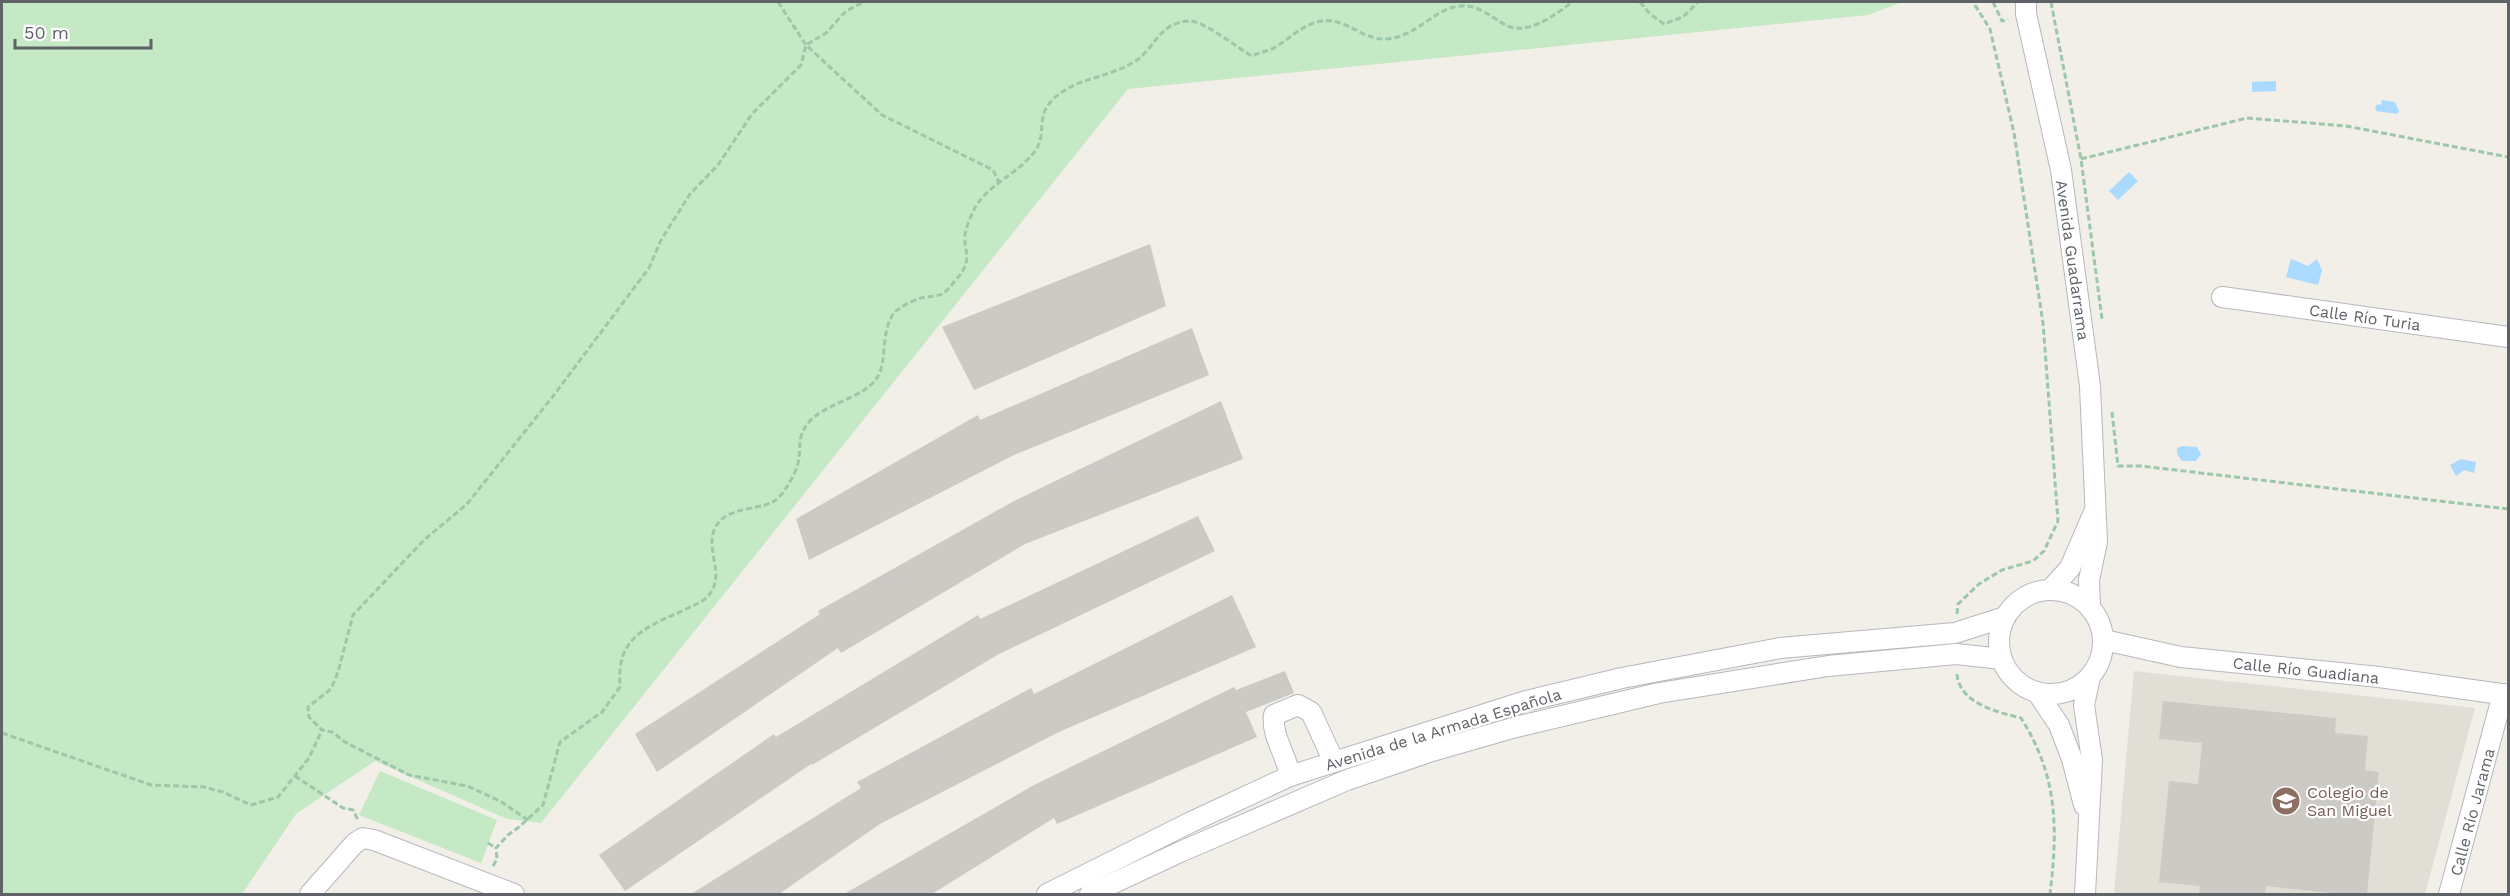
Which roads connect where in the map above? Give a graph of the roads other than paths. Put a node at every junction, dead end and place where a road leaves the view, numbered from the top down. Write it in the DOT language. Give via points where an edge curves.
graph roads {
  1 [pos="2026,8"];
  2 [pos="2222,297"];
  3 [pos="2508,337"];
  4 [pos="2096,509"];
  5 [pos="2097,542"];
  6 [pos="2076,550"];
  7 [pos="2051,589"];
  8 [pos="2090,606"];
  9 [pos="2005,617"];
  10 [pos="2104,640"];
  11 [pos="2002,659"];
  12 [pos="2090,677"];
  13 [pos="2037,692"];
  14 [pos="2506,695"];
  15 [pos="1334,762"];
  16 [pos="1290,776"];
  17 [pos="2089,825"];
  18 [pos="310,894"];
  19 [pos="514,894"];
  20 [pos="1047,894"];
  21 [pos="1090,894"];
  22 [pos="2085,894"];
  23 [pos="2450,894"];
  1 -- 4 [label="street, Avenida Guadarrama" via="2061,170 2090,386"];
  2 -- 3 [label="street, Calle Río Turia"];
  4 -- 5 [label="street, Avenida Guadarrama"];
  4 -- 6 [label="street, Avenida Guadarrama"];
  5 -- 6 [label="street"];
  5 -- 8 [label="street, Avenida Guadarrama" via="2089,580"];
  6 -- 7 [label="street, Avenida Guadarrama" via="2070,568"];
  7 -- 8 [label="street" via="2079,597"];
  7 -- 9 [label="street" via="2024,597"];
  8 -- 10 [label="street"];
  9 -- 11 [label="street" via="2000,638"];
  9 -- 15 [label="street, Avenida de la Armada Española" via="1955,633 1780,648 1622,678 1526,701"];
  10 -- 12 [label="street" via="2098,666"];
  10 -- 14 [label="street, Calle Río Guadiana" via="2181,657 2379,677"];
  11 -- 13 [label="street" via="2010,674"];
  11 -- 21 [label="street, Avenida de la Armada Española" via="1956,654 1828,666 1659,693 1516,727 1347,780"];
  12 -- 13 [label="street" via="2066,692"];
  12 -- 17 [label="street" via="2084,705 2092,760"];
  13 -- 17 [label="street" via="2059,725"];
  14 -- 23 [label="street, Calle Río Jarama"];
  15 -- 16 [label="street, Avenida de la Armada Española"];
  15 -- 16 [label="street" via="1311,712 1298,705 1287,708 1274,716 1272,725"];
  16 -- 20 [label="street, Avenida de la Armada Española"];
  17 -- 22 [label="street"];
  18 -- 19 [label="street" via="363,838"];
}
